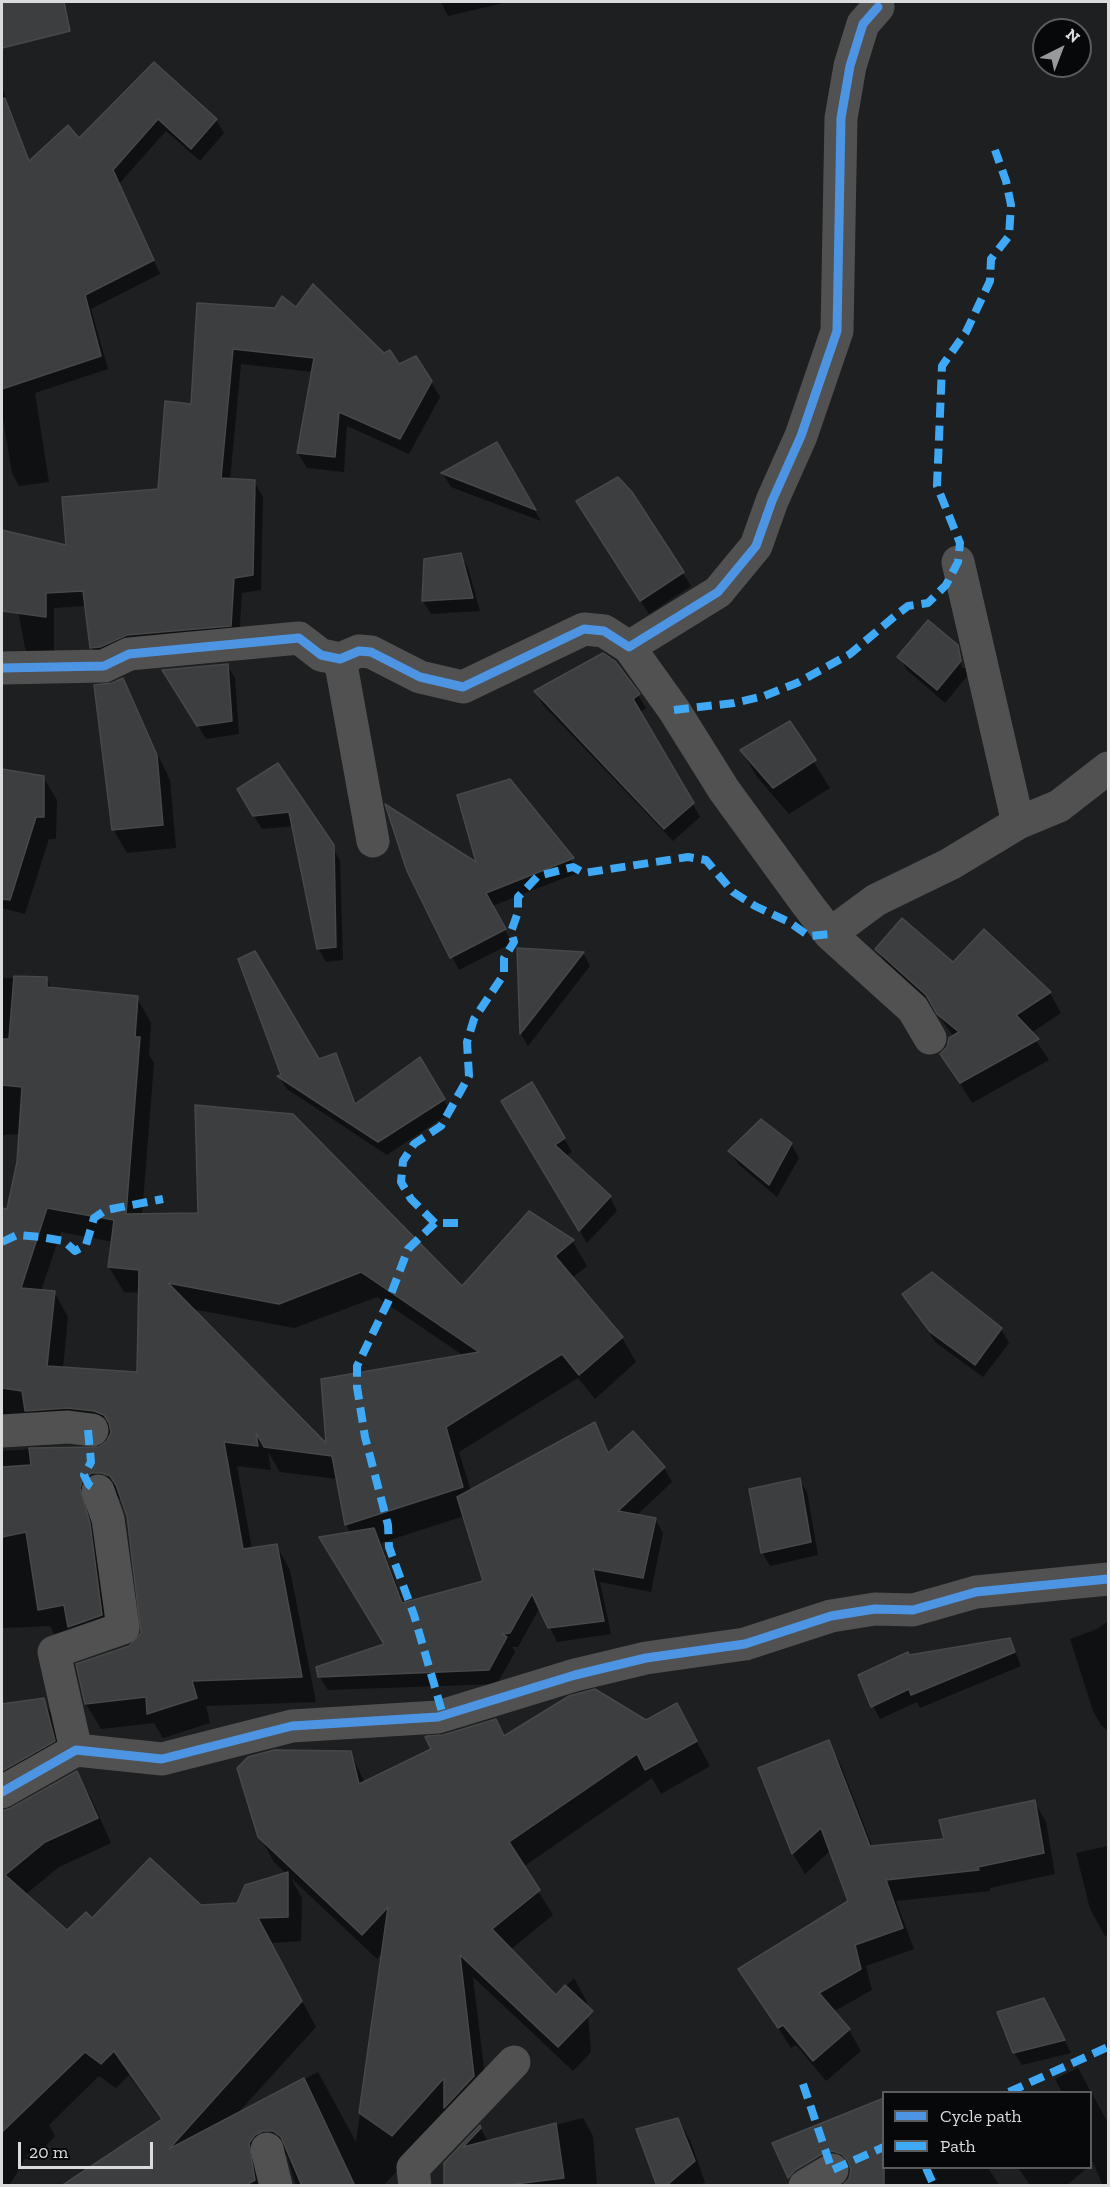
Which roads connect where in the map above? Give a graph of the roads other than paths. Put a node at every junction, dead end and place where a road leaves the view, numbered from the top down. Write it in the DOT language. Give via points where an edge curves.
graph roads {
  1 [pos="878,7"];
  2 [pos="958,562"];
  3 [pos="629,647"];
  4 [pos="340,659"];
  5 [pos="2,668"];
  6 [pos="1108,768"];
  7 [pos="1018,823"];
  8 [pos="373,842"];
  9 [pos="830,934"];
  10 [pos="930,1038"];
  11 [pos="92,1430"];
  12 [pos="2,1431"];
  13 [pos="98,1491"];
  14 [pos="1108,1579"];
  15 [pos="76,1750"];
  16 [pos="2,1792"];
  17 [pos="514,2062"];
  18 [pos="267,2149"];
  19 [pos="276,2186"];
  20 [pos="415,2186"];
  1 -- 3 [label="street" via="863,24 850,66 841,118 837,331 801,436 756,546 718,592"];
  2 -- 7 [label="street"];
  3 -- 4 [label="street" via="604,631 584,629 463,687 420,677 371,652 359,651"];
  3 -- 9 [label="street" via="724,790"];
  4 -- 5 [label="street" via="321,655 299,638 129,654 104,666"];
  4 -- 8 [label="street"];
  6 -- 7 [label="street" via="1059,806"];
  7 -- 9 [label="street" via="950,864 876,900"];
  9 -- 10 [label="street" via="913,1010"];
  11 -- 12 [label="street"];
  13 -- 15 [label="street" via="108,1520 123,1628 54,1652"];
  14 -- 15 [label="street" via="976,1592 913,1610 875,1609 831,1616 745,1644 646,1658 575,1675 438,1717 292,1726 162,1759"];
  15 -- 16 [label="street"];
  17 -- 20 [label="street" via="413,2168"];
  18 -- 19 [label="street"];
}
